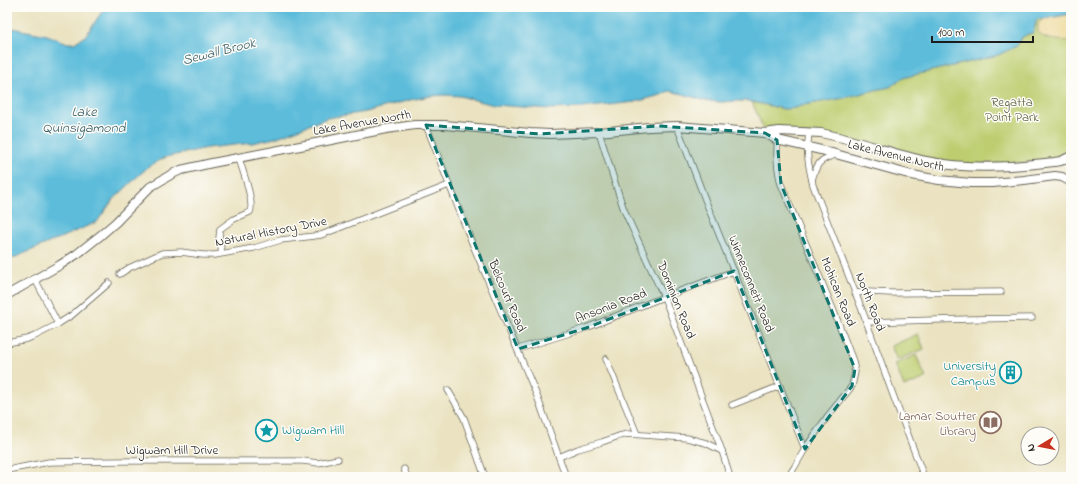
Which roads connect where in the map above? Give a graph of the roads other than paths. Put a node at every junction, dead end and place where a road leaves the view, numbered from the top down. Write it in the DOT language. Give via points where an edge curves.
graph roads {
  1 [pos="426,125"];
  2 [pos="677,126"];
  3 [pos="779,131"];
  4 [pos="599,132"];
  5 [pos="765,133"];
  6 [pos="809,133"];
  7 [pos="777,140"];
  8 [pos="807,146"];
  9 [pos="840,155"];
  10 [pos="1071,156"];
  11 [pos="239,158"];
  12 [pos="999,167"];
  13 [pos="812,180"];
  14 [pos="1071,182"];
  15 [pos="1000,183"];
  16 [pos="449,185"];
  17 [pos="222,253"];
  18 [pos="734,271"];
  19 [pos="120,274"];
  20 [pos="35,279"];
  21 [pos="109,283"];
  22 [pos="1001,292"];
  23 [pos="855,293"];
  24 [pos="7,295"];
  25 [pos="664,297"];
  26 [pos="1032,318"];
  27 [pos="866,322"];
  28 [pos="58,324"];
  29 [pos="7,343"];
  30 [pos="518,349"];
  31 [pos="606,359"];
  32 [pos="780,386"];
  33 [pos="448,390"];
  34 [pos="732,405"];
  35 [pos="637,434"];
  36 [pos="805,449"];
  37 [pos="722,451"];
  38 [pos="559,457"];
  39 [pos="338,459"];
  40 [pos="404,469"];
  41 [pos="7,470"];
  42 [pos="407,477"];
  43 [pos="485,477"];
  44 [pos="566,477"];
  45 [pos="730,477"];
  46 [pos="788,477"];
  47 [pos="924,477"];
  1 -- 4 [label="main road, Lake Avenue North" via="540,134"];
  1 -- 11 [label="main road, Lake Avenue North" via="386,128"];
  1 -- 16 [label="street, Belcourt Road"];
  2 -- 4 [label="main road, Lake Avenue North"];
  2 -- 5 [label="main road, Lake Avenue North"];
  2 -- 18 [label="street, Winneconnett Road"];
  3 -- 5 [label="main road, Lake Avenue North"];
  3 -- 6 [label="main road, Lake Avenue North"];
  3 -- 7 [label="street, Mohican Road"];
  4 -- 25 [label="street, Dominion Road" via="624,210"];
  5 -- 7 [label="main road, Lake Avenue North"];
  6 -- 8 [label="street, North Road"];
  6 -- 12 [label="main road, Lake Avenue North" via="834,136 926,161 969,167"];
  7 -- 8 [label="main road, Lake Avenue North"];
  7 -- 36 [label="street, Mohican Road" via="781,184 855,368 852,386"];
  8 -- 9 [label="main road, Lake Avenue North"];
  8 -- 13 [label="street, North Road"];
  9 -- 13 [label="street" via="821,161 814,171"];
  9 -- 15 [label="main road, Lake Avenue North" via="934,180"];
  10 -- 12 [label="main road, Lake Avenue North" via="1061,161"];
  11 -- 17 [label="street" via="249,192 251,210 220,229"];
  11 -- 20 [label="main road, Lake Avenue North" via="190,168 165,177 150,187 94,241 69,260"];
  12 -- 15 [label="main road"];
  13 -- 23 [label="street, North Road"];
  14 -- 15 [label="main road, Lake Avenue North" via="1054,176"];
  16 -- 17 [label="street, Natural History Drive" via="336,230"];
  16 -- 30 [label="street, Belcourt Road"];
  17 -- 19 [label="street, Natural History Drive" via="162,253"];
  18 -- 25 [label="street, Ansonia Road"];
  18 -- 32 [label="street, Winneconnett Road"];
  20 -- 24 [label="main road, Lake Avenue North"];
  20 -- 28 [label="street"];
  21 -- 28 [label="street"];
  22 -- 23 [label="street"];
  23 -- 27 [label="street, North Road"];
  25 -- 30 [label="street, Ansonia Road" via="586,328"];
  25 -- 37 [label="street, Dominion Road"];
  26 -- 27 [label="street"];
  27 -- 47 [label="street, North Road"];
  28 -- 29 [label="street" via="27,339"];
  30 -- 38 [label="street, Belcourt Road"];
  31 -- 35 [label="street"];
  32 -- 34 [label="street"];
  32 -- 36 [label="street, Winneconnett Road"];
  33 -- 43 [label="street" via="464,418"];
  35 -- 37 [label="street" via="687,438"];
  35 -- 38 [label="street" via="619,436"];
  36 -- 46 [label="street, Mohican Road"];
  37 -- 45 [label="street, Dominion Road"];
  38 -- 44 [label="street, Belcourt Road"];
  39 -- 41 [label="street, Wigwam Hill Drive" via="318,463 49,462"];
  40 -- 42 [label="street"];
}
